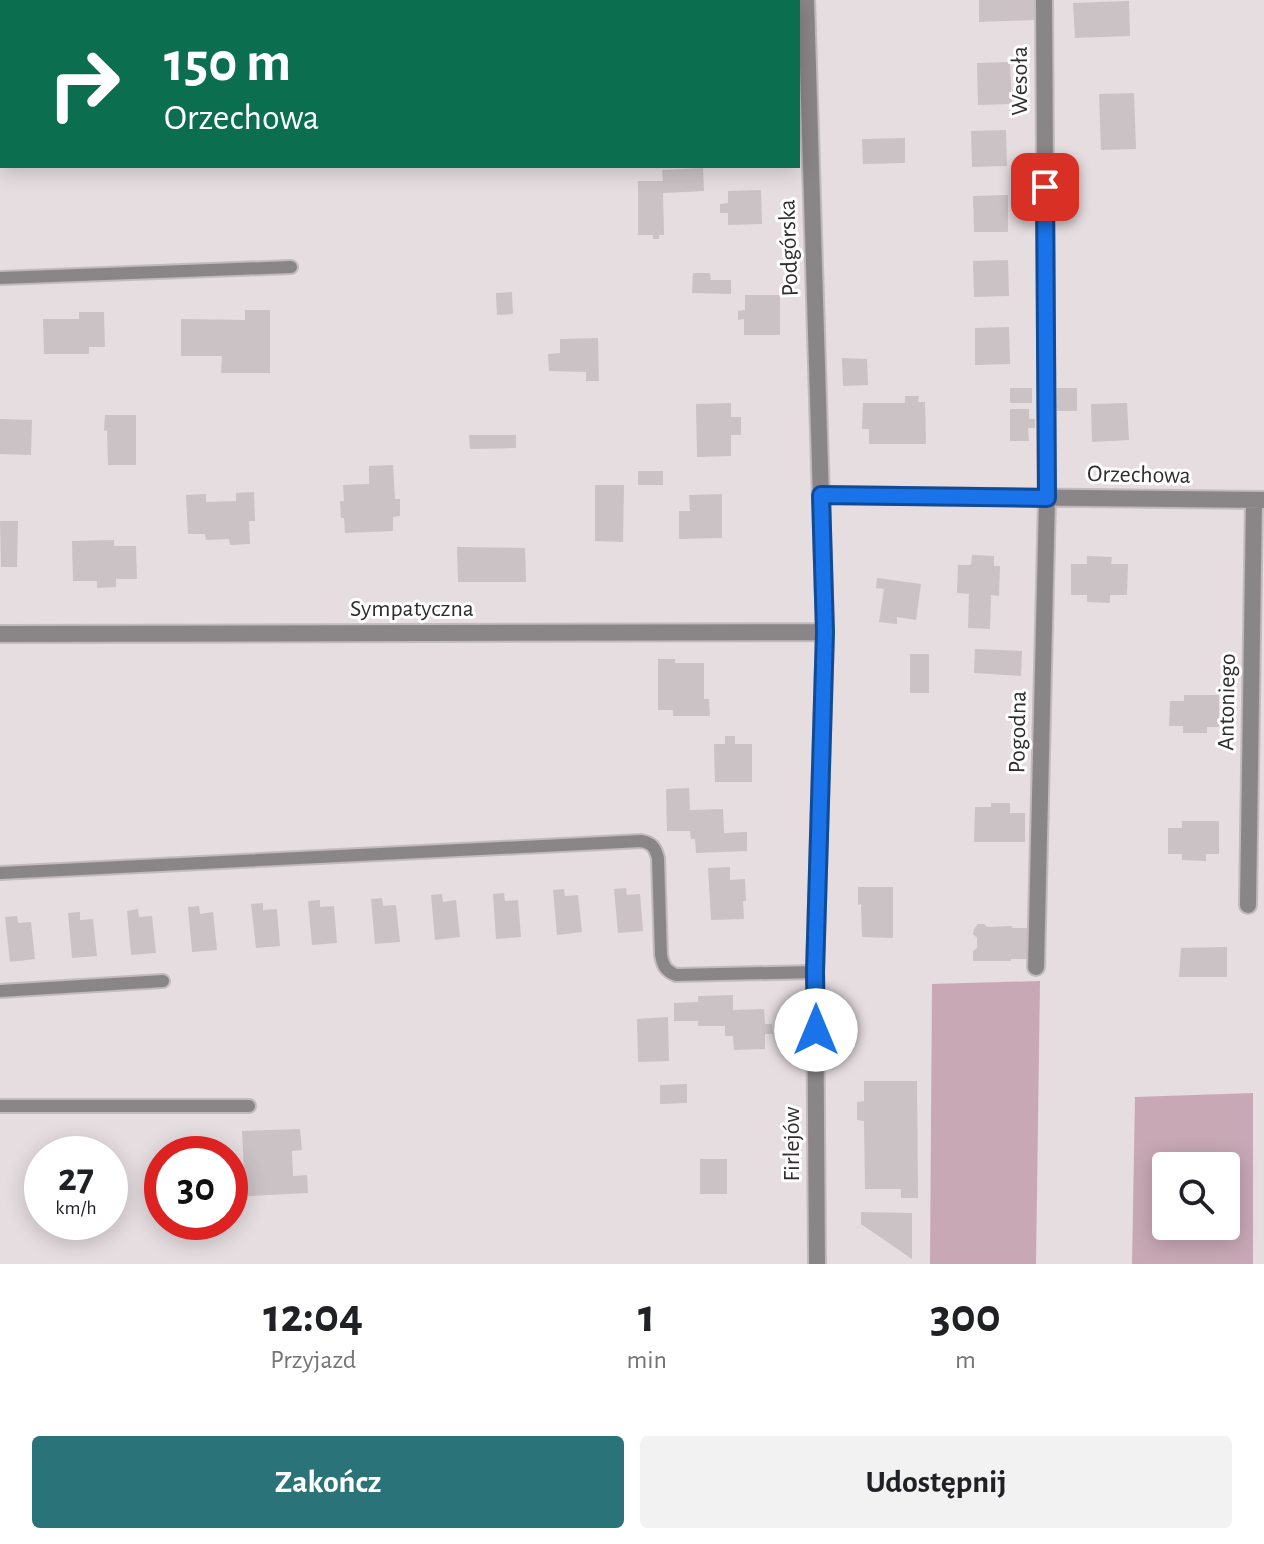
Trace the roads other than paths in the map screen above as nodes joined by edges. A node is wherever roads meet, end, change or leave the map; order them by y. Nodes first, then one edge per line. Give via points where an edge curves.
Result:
1 (806, 0) edge
2 (1044, 0) edge
3 (291, 267) dead end
4 (0, 278) edge
5 (821, 495) junction
6 (1047, 498) junction
7 (1259, 500) edge
8 (825, 632) junction
9 (0, 634) edge
10 (0, 873) edge
11 (1248, 905) dead end
12 (1036, 967) dead end
13 (815, 972) junction
14 (163, 981) dead end
15 (0, 991) edge
16 (0, 1106) edge
17 (249, 1106) dead end
18 (817, 1264) edge

1 - 5 street, Podgórska
2 - 6 street, Wesoła
3 - 4 lane
5 - 6 street, Orzechowa
5 - 8 street, Firlejów
6 - 7 street, Orzechowa
6 - 12 street, Pogodna
7 - 11 street, Antoniego
8 - 9 street, Sympatyczna
8 - 13 street, Firlejów
10 - 13 lane via 641,841 649,842 658,858 661,955 669,973
13 - 18 street, Firlejów
14 - 15 lane
16 - 17 lane

